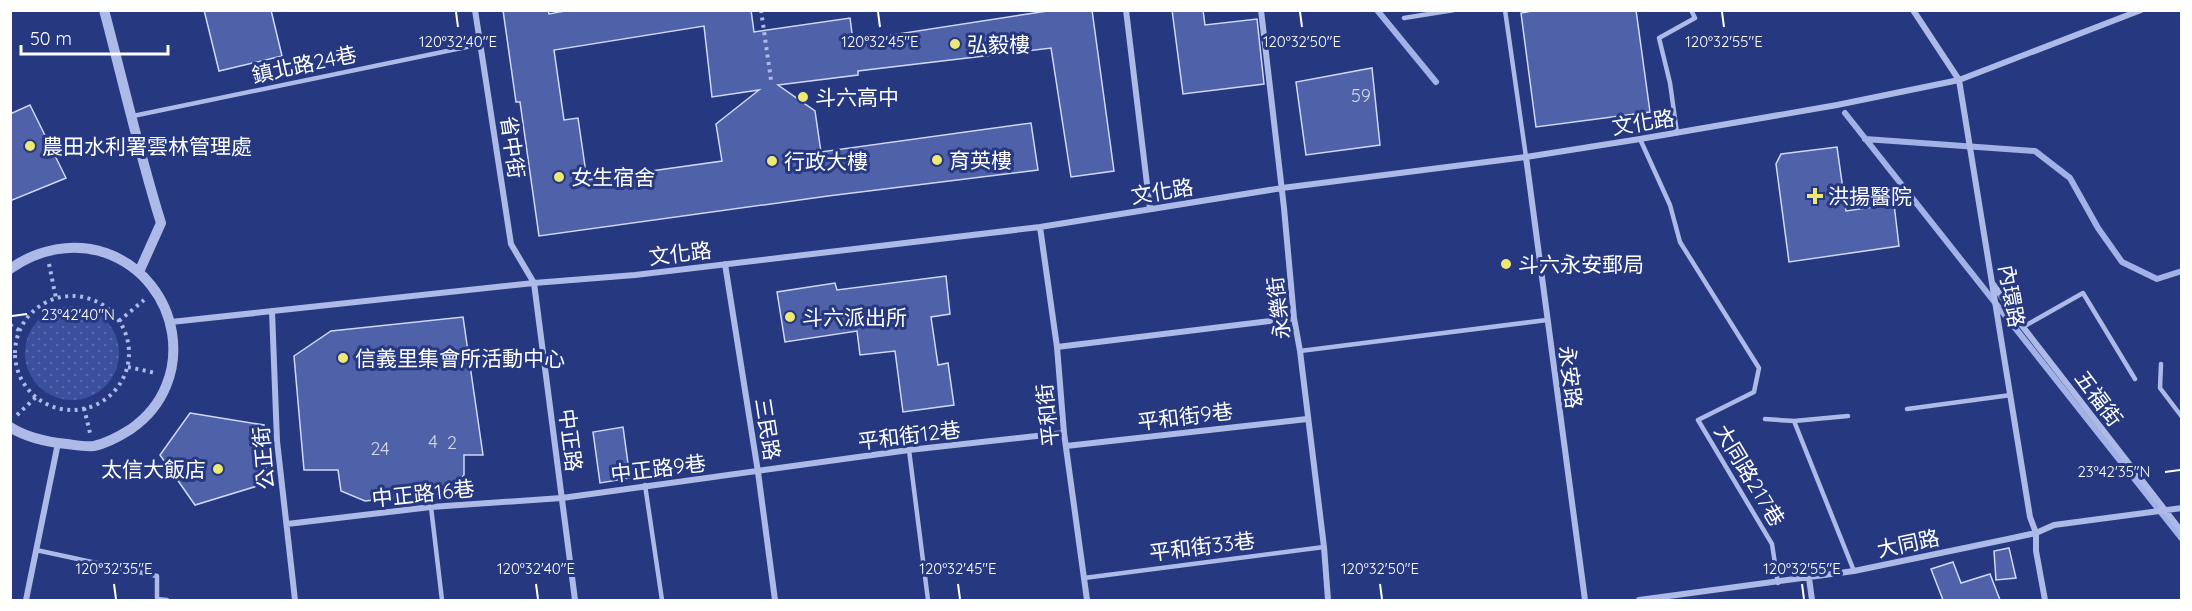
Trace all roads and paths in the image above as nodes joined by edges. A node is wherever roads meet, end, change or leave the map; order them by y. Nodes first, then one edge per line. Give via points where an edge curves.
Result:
1 (104, 10) edge
2 (475, 10) edge
3 (761, 10) edge
4 (1126, 10) edge
5 (1261, 10) edge
6 (1454, 10) edge
7 (1505, 10) edge
8 (1691, 10) edge
9 (1912, 10) edge
10 (2141, 10) edge
11 (1404, 18) dead end
12 (481, 44) junction
13 (1959, 80) junction
14 (771, 81) dead end
15 (133, 116) junction
16 (1677, 133) junction
17 (1640, 139) junction
18 (1526, 157) junction
19 (1282, 189) junction
20 (1150, 209) junction
21 (1040, 226) junction
22 (46, 251) junction
23 (725, 264) junction
24 (11, 268) edge
25 (139, 272) junction
26 (1992, 282) junction
27 (534, 284) junction
28 (156, 290) junction
29 (56, 298) junction
30 (272, 311) junction
31 (1294, 318) junction
32 (1547, 320) junction
33 (119, 321) junction
34 (171, 322) junction
35 (10, 325) edge
36 (2024, 327) junction
37 (19, 330) junction
38 (1057, 347) junction
39 (1300, 351) junction
40 (2161, 364) dead end
41 (128, 367) junction
42 (170, 375) junction
43 (2135, 380) dead end
44 (2011, 395) junction
45 (36, 397) junction
46 (84, 408) junction
47 (1907, 409) dead end
48 (1848, 416) dead end
49 (2181, 417) edge
50 (1307, 418) junction
51 (1765, 419) dead end
52 (1794, 421) junction
53 (11, 427) edge
54 (1064, 433) junction
55 (58, 443) junction
56 (93, 446) junction
57 (1066, 446) junction
58 (909, 450) junction
59 (758, 472) junction
60 (645, 485) junction
61 (562, 498) junction
62 (431, 507) junction
63 (2181, 508) edge
64 (2160, 511) junction
65 (287, 524) junction
66 (2181, 532) edge
67 (2036, 533) junction
68 (1324, 547) junction
69 (36, 550) junction
70 (1854, 571) junction
71 (1084, 578) junction
72 (1809, 578) junction
73 (1778, 583) junction
74 (26, 600) edge
75 (167, 600) edge
76 (295, 600) edge
77 (442, 600) edge
78 (575, 600) edge
79 (662, 600) edge
80 (775, 600) edge
81 (928, 600) edge
82 (1087, 600) edge
83 (1328, 600) edge
84 (1585, 600) edge
85 (1639, 600) edge
86 (1812, 600) edge
87 (2045, 600) edge

1 - 15 street
2 - 12 street, 省中街
3 - 14 path
4 - 20 street
5 - 19 street, 永樂街
6 - 11 lane
7 - 18 lane
8 - 16 lane via 1695,18 1659,38
9 - 13 street, 內環路
10 - 13 street, 文化路
12 - 15 lane, 鎮北路24巷
12 - 27 street, 省中街 via 511,244
13 - 16 street, 文化路
13 - 26 street, 內環路
15 - 25 street via 161,223
16 - 17 street, 文化路
17 - 18 street, 文化路
17 - 73 lane, 大同路217巷 via 1670,205 1680,242 1759,368 1754,392 1698,420 1772,544
18 - 19 street, 文化路
18 - 32 street, 永安路
19 - 20 street, 文化路
19 - 31 street, 永樂街
20 - 21 street, 文化路
21 - 23 street, 文化路
21 - 38 street, 平和街
22 - 24 street
22 - 25 street via 70,247 96,250 119,258
22 - 29 path
23 - 27 street, 文化路
23 - 59 street, 三民路
25 - 28 street
26 - 36 street, 五福街
26 - 44 street, 內環路
27 - 30 street, 文化路
27 - 61 street, 中正路
28 - 33 path
28 - 34 street
29 - 33 path via 80,296 99,302
29 - 37 path via 29,315
30 - 34 street, 文化路
30 - 65 street, 公正街 via 277,441
31 - 38 street
31 - 39 street, 永樂街
32 - 39 lane
32 - 84 street, 永安路
33 - 41 path via 129,348
34 - 42 street via 174,348
35 - 37 path
36 - 43 lane via 2083,293
36 - 64 street, 五福街
37 - 45 path via 16,366
38 - 54 street, 平和街
39 - 50 street, 永樂街
40 - 49 lane via 2160,388
41 - 42 path
41 - 46 path via 122,382 106,399
42 - 56 street via 159,400 141,421 119,437
44 - 47 lane
44 - 67 street, 內環路 via 2030,517
45 - 46 path via 52,406
45 - 53 path
46 - 56 path
48 - 52 lane
50 - 57 street, 平和街9巷
50 - 68 street, 永樂街
51 - 52 lane
52 - 70 lane
53 - 55 street via 37,440
54 - 57 street, 平和街
54 - 58 street, 平和街12巷
55 - 56 street
55 - 69 street
57 - 71 street, 平和街
58 - 59 street, 平和街12巷
58 - 81 lane
59 - 60 street, 中正路9巷
59 - 80 street, 三民路
60 - 61 street, 中正路9巷
60 - 79 lane
61 - 62 street, 中正路16巷
61 - 78 street, 中正路
62 - 65 street, 中正路16巷
62 - 77 lane
63 - 64 street, 大同路
64 - 66 street, 五福街
64 - 67 street, 大同路 via 2054,525
65 - 76 street, 公正街
67 - 70 street, 大同路
67 - 87 street, 內環路
68 - 71 lane, 平和街33巷
68 - 83 street, 永樂街
69 - 74 street
69 - 75 lane via 157,576 157,599
70 - 72 street, 大同路
71 - 82 street, 平和街
72 - 73 street, 大同路
72 - 86 street
73 - 85 street, 大同路

